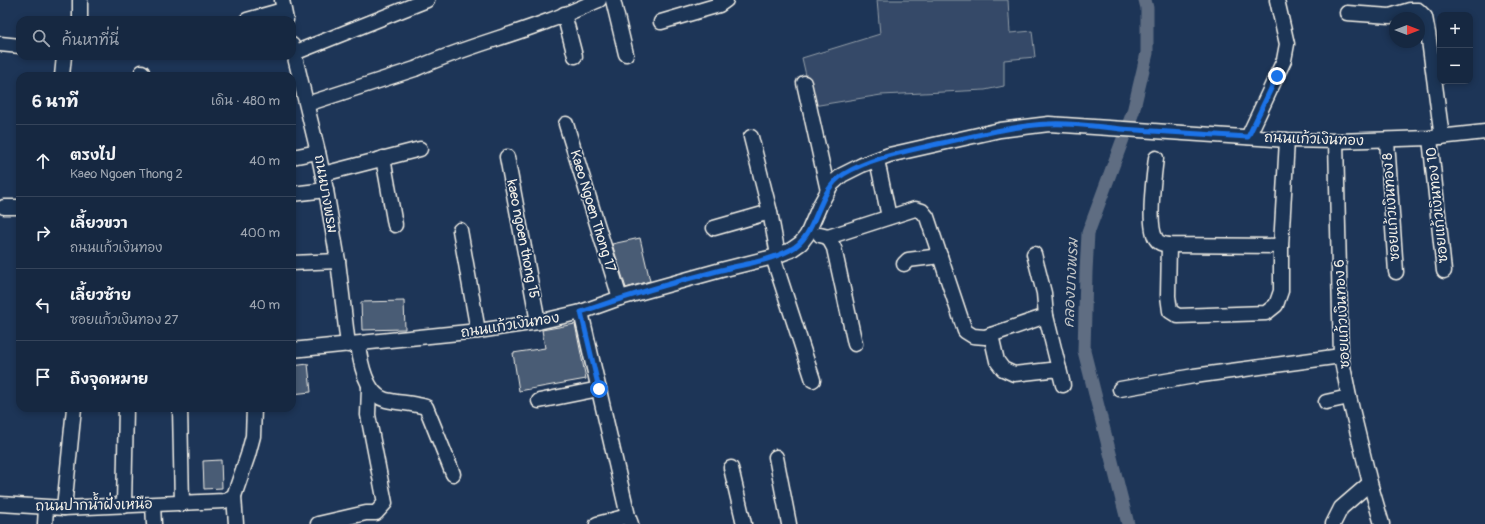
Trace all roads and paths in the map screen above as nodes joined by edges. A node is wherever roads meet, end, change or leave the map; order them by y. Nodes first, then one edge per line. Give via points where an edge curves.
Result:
1 (80, 0) edge
2 (427, 0) edge
3 (600, 0) edge
4 (613, 0) edge
5 (727, 0) edge
6 (1277, 0) edge
7 (284, 10) edge
8 (1347, 13) dead end
9 (564, 14) junction
10 (80, 16) edge
11 (262, 16) edge
12 (661, 22) dead end
13 (0, 44) edge
14 (16, 46) edge
15 (296, 48) edge
16 (626, 54) dead end
17 (575, 56) dead end
18 (64, 60) edge
19 (296, 60) edge
20 (62, 72) edge
21 (804, 83) dead end
22 (307, 104) junction
23 (566, 124) dead end
24 (1485, 132) edge
25 (751, 137) dead end
26 (1248, 137) junction
27 (1436, 137) junction
28 (1287, 140) junction
29 (1336, 141) junction
30 (1387, 141) junction
31 (420, 149) dead end
32 (318, 152) junction
33 (296, 156) edge
34 (507, 157) dead end
35 (383, 158) junction
36 (1156, 158) dead end
37 (877, 160) junction
38 (323, 174) junction
39 (326, 190) junction
40 (828, 191) junction
41 (296, 194) edge
42 (4, 207) dead end
43 (16, 207) edge
44 (770, 212) junction
45 (889, 217) junction
46 (395, 225) dead end
47 (714, 228) dead end
48 (460, 230) dead end
49 (807, 235) junction
50 (828, 237) junction
51 (1169, 245) junction
52 (1281, 246) junction
53 (1034, 254) dead end
54 (776, 256) junction
55 (940, 256) junction
56 (338, 261) junction
57 (296, 263) edge
58 (904, 264) dead end
59 (1444, 271) dead end
60 (1396, 272) dead end
61 (620, 298) junction
62 (581, 312) junction
63 (1046, 316) junction
64 (538, 322) junction
65 (478, 331) junction
66 (991, 335) junction
67 (353, 344) junction
68 (855, 344) dead end
69 (296, 350) edge
70 (1342, 356) junction
71 (1059, 369) junction
72 (813, 380) dead end
73 (1063, 385) dead end
74 (369, 387) junction
75 (599, 389) junction
76 (1120, 389) dead end
77 (1349, 397) junction
78 (539, 401) dead end
79 (1326, 402) dead end
80 (74, 412) edge
81 (126, 412) edge
82 (180, 412) edge
83 (254, 412) edge
84 (776, 457) dead end
85 (731, 468) dead end
86 (453, 474) dead end
87 (1370, 483) junction
88 (234, 496) junction
89 (0, 504) edge
90 (182, 504) junction
91 (153, 505) junction
92 (124, 506) junction
93 (46, 508) junction
94 (64, 508) junction
95 (377, 518) edge
96 (629, 520) edge
97 (45, 524) edge
98 (154, 524) edge
99 (236, 524) edge
100 (318, 524) edge
101 (596, 524) edge
102 (744, 524) edge
103 (789, 524) edge
104 (1333, 524) edge
105 (1382, 524) edge

1 - 10 street
2 - 15 street
3 - 9 street
4 - 16 street
5 - 12 street via 719,5
6 - 26 street via 1287,44 1284,60
7 - 11 street
8 - 27 street, ซอยแก้วเงินทอง 10 via 1390,16 1418,10 1425,17
9 - 17 street
9 - 22 street via 415,69
13 - 14 street
18 - 20 street
19 - 22 street, ถนนบางพรม
21 - 40 street
22 - 32 street, ถนนบางพรม
23 - 61 street, Kaeo Ngoen Thong 17
24 - 27 street, ถนนแก้วเงินทอง
25 - 44 street
26 - 28 street, ถนนแก้วเงินทอง
26 - 37 street, ถนนแก้วเงินทอง via 1049,124 1000,130
27 - 30 street, ถนนแก้วเงินทอง
27 - 59 street, ซอยแก้วเงินทอง 10
28 - 29 street, ถนนแก้วเงินทอง
28 - 52 street
29 - 30 street, ถนนแก้วเงินทอง
29 - 70 street, ซอยแก้วเงินทอง 6
30 - 60 street, ซอยแก้วเงินทอง 8
31 - 35 street
32 - 33 street
32 - 38 street, ถนนบางพรม
34 - 64 street, kaeo ngoen thong 15
35 - 38 street
35 - 46 street
36 - 51 street via 1151,220 1155,238 1161,244
37 - 40 street, ถนนแก้วเงินทอง via 842,175
37 - 45 street
38 - 39 street, ถนนบางพรม
39 - 41 street
39 - 56 street, ถนนบางพรม
40 - 49 street, ถนนแก้วเงินทอง
42 - 43 street
44 - 47 street
44 - 54 street
45 - 50 street
45 - 55 street via 915,209 922,211 927,217
48 - 65 street
49 - 50 street
49 - 54 street, ถนนแก้วเงินทอง via 791,250
50 - 68 street via 834,248
51 - 52 street
51 - 52 street via 1168,296 1170,311 1178,316 1266,313 1276,305 1281,291
53 - 63 street via 1044,293
54 - 61 street, ถนนแก้วเงินทอง
54 - 72 street
55 - 58 street via 908,260
55 - 66 street via 965,331 973,336
56 - 57 street
56 - 67 street, ถนนบางพรม
61 - 62 street, ถนนแก้วเงินทอง
62 - 64 street, ถนนแก้วเงินทอง
62 - 75 street
63 - 66 street
63 - 71 street
64 - 65 street, ถนนแก้วเงินทอง
65 - 67 street, ถนนแก้วเงินทอง
66 - 71 street via 997,361 1003,369 1014,374
67 - 69 street, ถนนแก้วเงินทอง
67 - 74 street, ถนนบางพรม via 359,353
70 - 76 street
70 - 77 street, ซอยแก้วเงินทอง 6
71 - 73 street
74 - 86 street via 385,400 426,408
74 - 95 street, ถนนบางพรม via 368,415 385,503
75 - 78 street
75 - 96 street
77 - 79 street
77 - 87 street, ซอยแก้วเงินทอง 6
80 - 94 street
81 - 92 street
82 - 90 street
83 - 88 street via 253,436
84 - 103 street
85 - 102 street
87 - 104 street via 1341,508
87 - 105 street, ซอยแก้วเงินทอง 6
88 - 90 street, ถนนปากน้ำฝั่งเหนือ via 224,502
88 - 99 street
89 - 93 street, ถนนปากน้ำฝั่งเหนือ
90 - 91 street, ถนนปากน้ำฝั่งเหนือ
91 - 92 street, ถนนปากน้ำฝั่งเหนือ
91 - 98 street
92 - 94 street, ถนนปากน้ำฝั่งเหนือ
93 - 94 street, ถนนปากน้ำฝั่งเหนือ
93 - 97 street
95 - 100 street via 366,513
96 - 101 street

